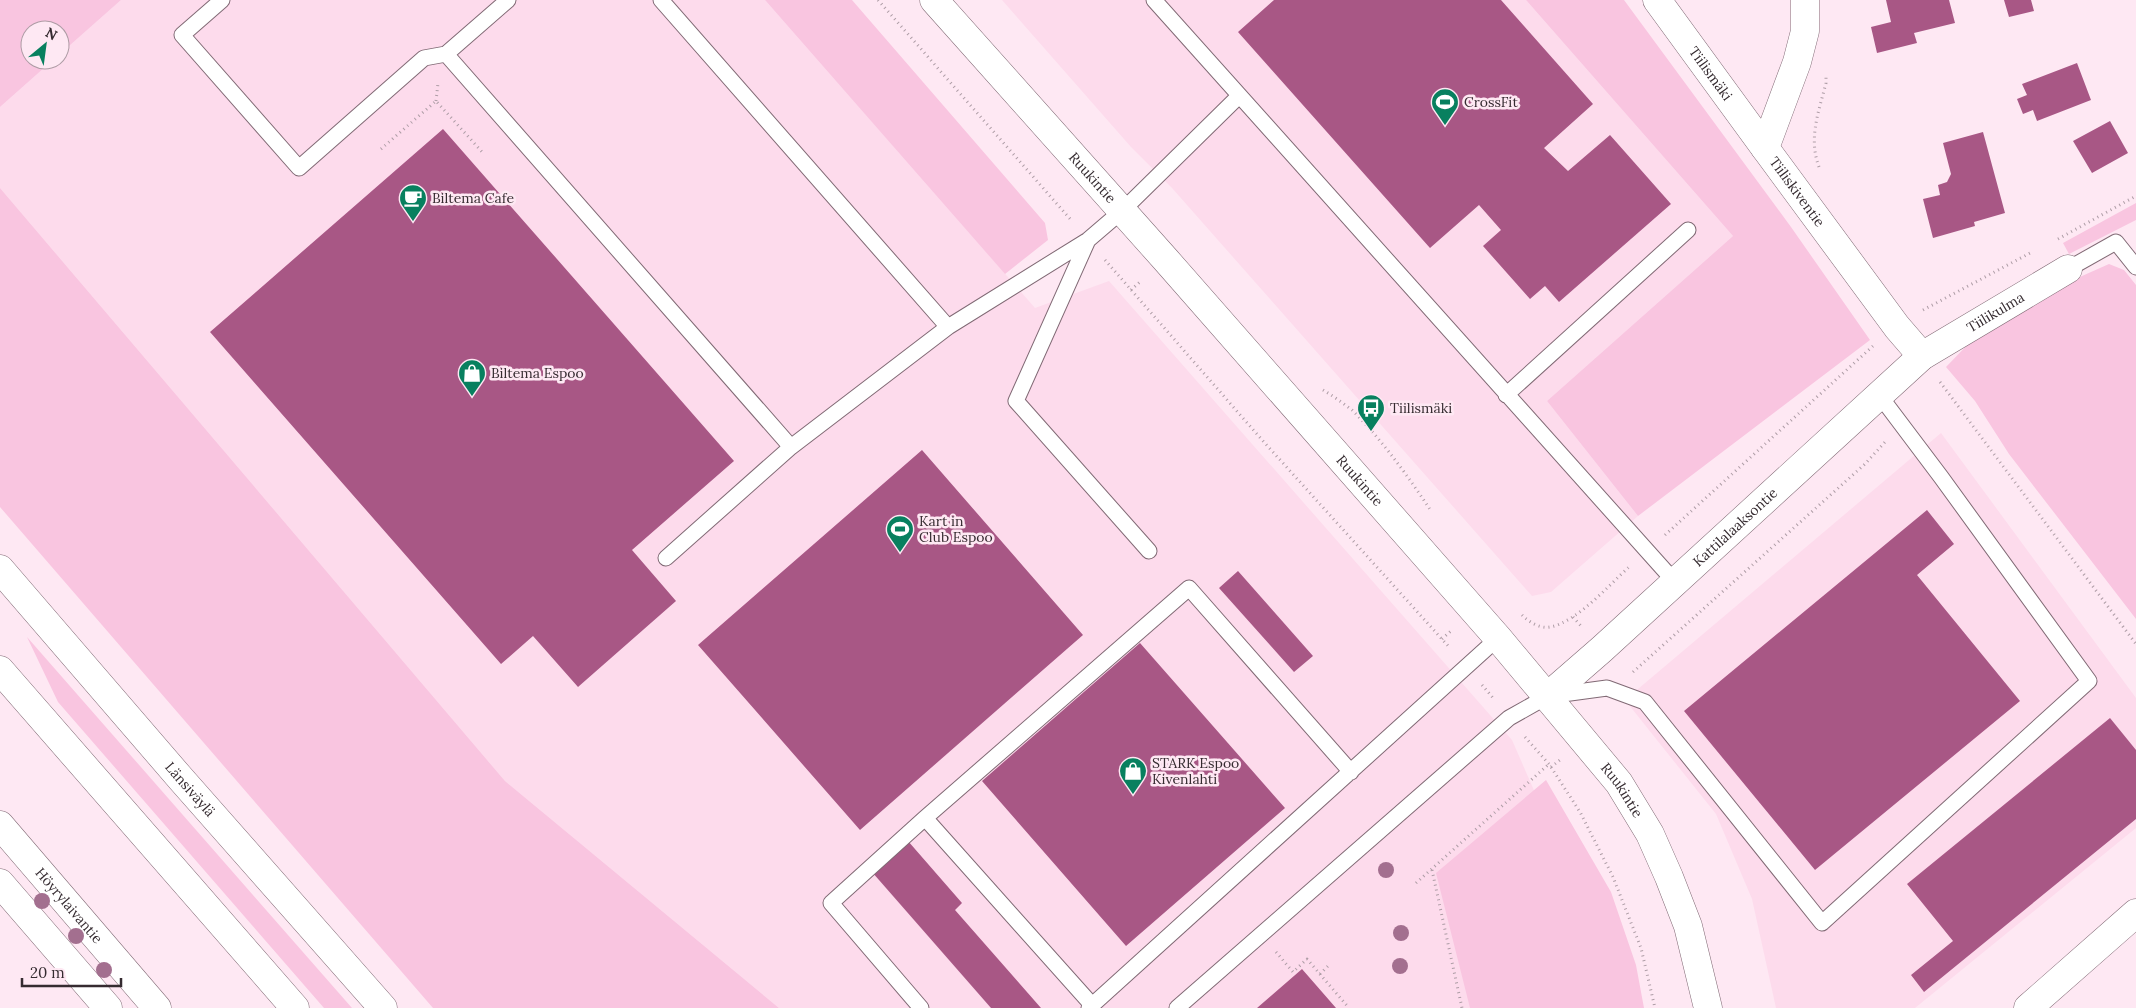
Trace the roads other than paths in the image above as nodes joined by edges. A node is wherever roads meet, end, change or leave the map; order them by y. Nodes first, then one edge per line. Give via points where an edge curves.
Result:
1 (222, 0) edge
2 (508, 0) edge
3 (661, 0) edge
4 (934, 0) edge
5 (1154, 0) edge
6 (1657, 0) edge
7 (1805, 0) edge
8 (446, 54) junction
9 (1239, 96) junction
10 (1765, 148) junction
11 (1123, 210) junction
12 (1688, 230) dead end
13 (1088, 240) junction
14 (2136, 267) edge
15 (2068, 269) joint
16 (948, 326) junction
17 (1922, 356) junction
18 (1506, 395) junction
19 (1880, 396) junction
20 (791, 446) junction
21 (1149, 551) dead end
22 (666, 558) dead end
23 (0, 569) edge
24 (1675, 582) junction
25 (1498, 638) junction
26 (0, 670) edge
27 (1548, 696) junction
28 (1350, 772) junction
29 (925, 818) junction
30 (0, 825) edge
31 (0, 883) edge
32 (2136, 912) edge
33 (1091, 1007) edge
34 (108, 1008) edge
35 (158, 1008) edge
36 (295, 1008) edge
37 (383, 1008) edge
38 (920, 1008) edge
39 (1177, 1008) edge
40 (1708, 1008) edge
41 (2028, 1008) edge

1 - 8 lane via 182,35 299,168 424,58
2 - 8 lane
3 - 16 lane
4 - 11 main road, Ruukintie
5 - 9 lane
6 - 10 main road, Tiilismäki
7 - 10 main road, Tiiliskiventie via 1805,31 1799,54
8 - 20 lane
9 - 11 lane
9 - 18 lane
10 - 17 main road, Tiiliskiventie
11 - 13 lane
11 - 25 main road, Ruukintie
12 - 18 lane
13 - 16 lane
13 - 21 lane via 1016,401
14 - 15 lane via 2116,242
15 - 17 main road, Tiilikulma
16 - 20 lane
17 - 19 main road, Kattilalaaksontie
18 - 24 lane
19 - 24 main road, Kattilalaaksontie
19 - 27 lane via 2089,680 1822,923 1646,702 1607,688
20 - 22 lane
23 - 37 main road, Länsiväylä
24 - 27 main road, Kattilalaaksontie
25 - 27 main road, Ruukintie
25 - 28 lane
26 - 36 main road
27 - 39 lane via 1509,718
27 - 40 main road, Ruukintie via 1619,783 1650,834 1688,926
28 - 29 lane via 1189,588
28 - 33 lane
29 - 33 lane
29 - 38 lane via 831,903
30 - 35 main road, Höyrylaivantie
31 - 34 main road
32 - 41 main road

